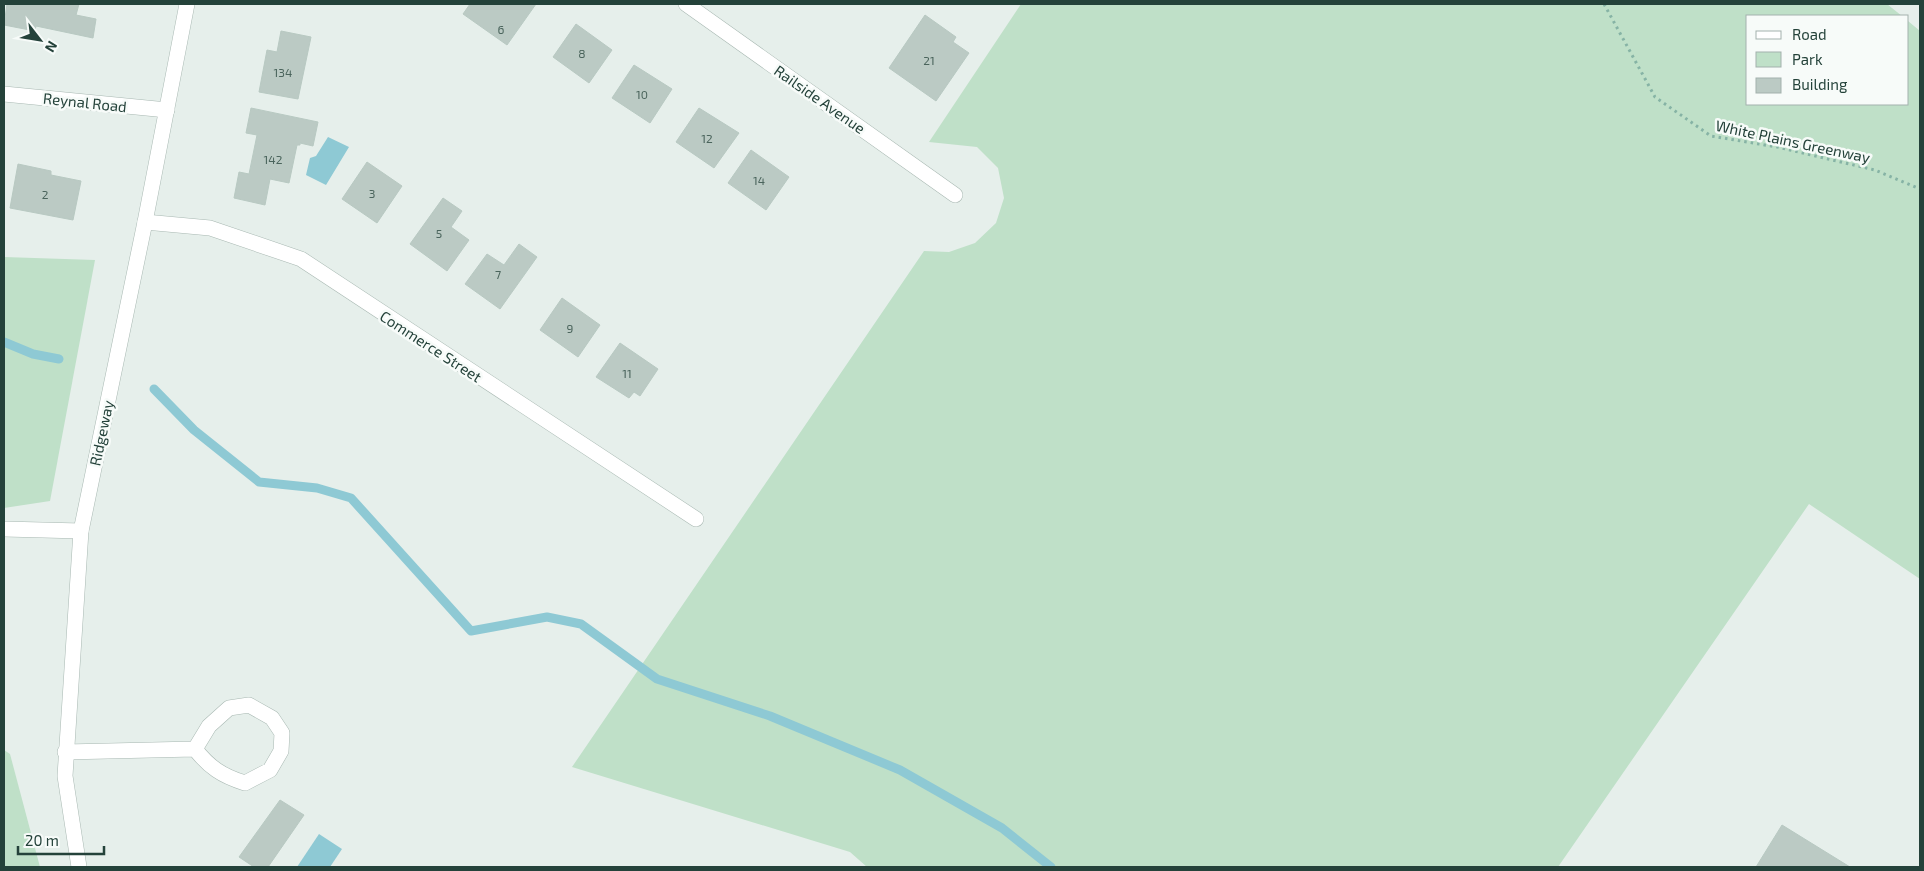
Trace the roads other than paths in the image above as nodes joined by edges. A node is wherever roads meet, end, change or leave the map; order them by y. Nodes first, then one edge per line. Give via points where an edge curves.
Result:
1 (187, 4) edge
2 (686, 4) edge
3 (4, 94) edge
4 (167, 110) junction
5 (954, 195) dead end
6 (145, 222) junction
7 (696, 520) dead end
8 (4, 529) edge
9 (81, 531) junction
10 (195, 749) junction
11 (65, 752) junction
12 (79, 867) edge

1 - 4 street, Ridgeway
2 - 5 street, Railside Avenue
3 - 4 street, Reynal Road
4 - 6 street, Ridgeway
6 - 7 street, Commerce Street via 210,228 301,259
6 - 9 street, Ridgeway
8 - 9 street
9 - 11 street, Ridgeway
10 - 10 street via 209,726 229,708 250,705 272,718 282,733 281,751 270,770 245,783 209,766
10 - 11 street
11 - 12 street, Ridgeway via 64,776

